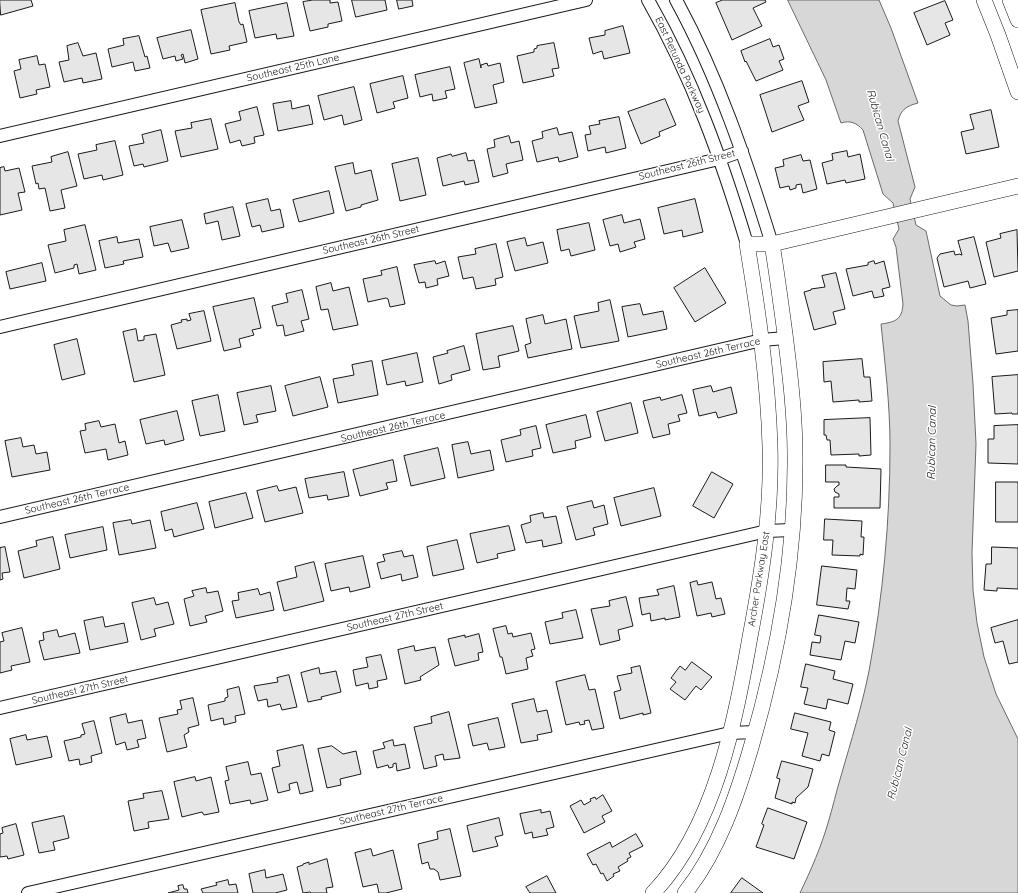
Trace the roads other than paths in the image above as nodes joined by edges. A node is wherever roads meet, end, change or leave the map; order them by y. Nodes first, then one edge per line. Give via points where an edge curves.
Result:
1 (586, 0) edge
2 (648, 0) edge
3 (676, 0) edge
4 (984, 0) edge
5 (1010, 0) edge
6 (1018, 20) edge
7 (1018, 92) edge
8 (0, 136) edge
9 (742, 151) junction
10 (719, 159) junction
11 (1018, 186) edge
12 (747, 244) junction
13 (772, 244) junction
14 (0, 327) edge
15 (785, 338) junction
16 (762, 340) junction
17 (0, 517) edge
18 (791, 530) junction
19 (767, 531) junction
20 (0, 708) edge
21 (755, 732) junction
22 (730, 733) junction
23 (28, 893) edge
24 (653, 893) edge
25 (685, 893) edge

1 - 8 street, Southeast 25th Lane
2 - 10 street, East Retunda Parkway via 680,60
3 - 9 street via 712,74
4 - 7 street
5 - 6 street
9 - 10 street, Southeast 26th Street
9 - 13 street
10 - 12 street, East Retunda Parkway
10 - 14 street, Southeast 26th Street
11 - 13 street
12 - 13 street
12 - 16 street, Archer Parkway East
13 - 15 street
15 - 16 street, Southeast 26th Terrace
15 - 18 street via 795,448
16 - 17 street, Southeast 26th Terrace
16 - 19 street, Archer Parkway East via 770,448
18 - 19 street, Southeast 27th Street
18 - 21 street via 779,632
19 - 20 street, Southeast 27th Street
19 - 22 street, Archer Parkway East via 742,682
21 - 22 street, Southeast 27th Terrace
21 - 25 street via 745,767 717,840 702,870
22 - 23 street, Southeast 27th Terrace
22 - 24 street, Archer Parkway East via 700,824 669,874

